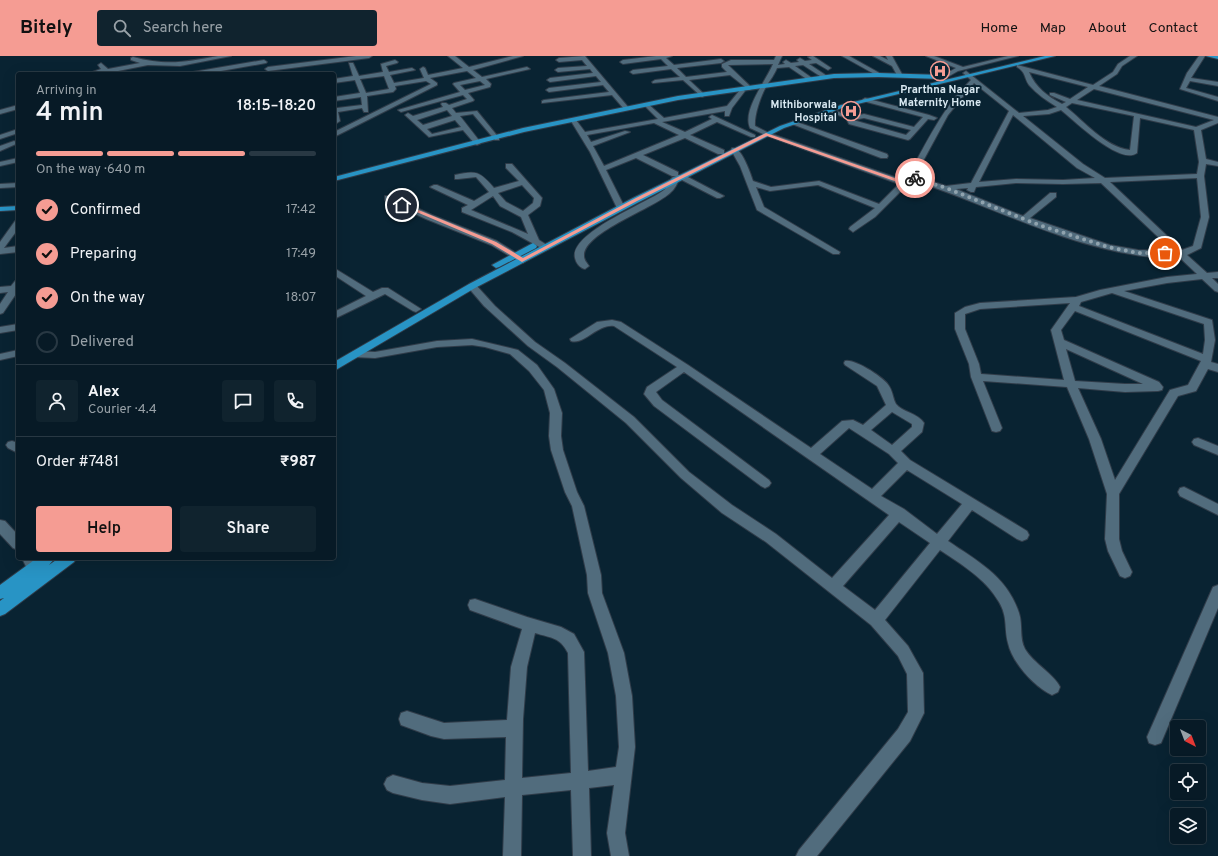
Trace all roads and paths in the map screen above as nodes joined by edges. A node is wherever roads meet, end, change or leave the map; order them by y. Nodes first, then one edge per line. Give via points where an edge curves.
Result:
1 (182, 56) edge
2 (228, 56) edge
3 (369, 56) edge
4 (451, 56) edge
5 (520, 56) edge
6 (661, 56) edge
7 (670, 56) edge
8 (751, 56) edge
9 (794, 56) edge
10 (810, 56) edge
11 (845, 56) edge
12 (876, 56) edge
13 (889, 56) edge
14 (928, 56) edge
15 (987, 56) edge
16 (1015, 56) edge
17 (1038, 56) edge
18 (1052, 56) edge
19 (1134, 56) edge
20 (1202, 56) edge
21 (1209, 56) edge
22 (361, 57) edge
23 (583, 57) edge
24 (1218, 57) edge
25 (208, 58) edge
26 (133, 59) dead end
27 (263, 59) edge
28 (330, 59) edge
29 (559, 60) dead end
30 (777, 60) edge
31 (998, 60) junction
32 (721, 61) dead end
33 (817, 61) junction
34 (395, 62) dead end
35 (623, 62) dead end
36 (803, 62) junction
37 (146, 64) junction
38 (184, 64) junction
39 (351, 64) dead end
40 (789, 64) junction
41 (1016, 64) junction
42 (101, 65) dead end
43 (236, 65) junction
44 (894, 65) junction
45 (483, 66) junction
46 (591, 66) junction
47 (672, 67) junction
48 (123, 68) junction
49 (828, 68) dead end
50 (423, 69) dead end
51 (469, 69) junction
52 (527, 69) dead end
53 (1025, 69) junction
54 (105, 70) junction
55 (214, 70) junction
56 (412, 70) dead end
57 (558, 70) dead end
58 (98, 72) edge
59 (126, 72) edge
60 (188, 72) edge
61 (204, 72) edge
62 (237, 72) edge
63 (269, 72) edge
64 (633, 72) dead end
65 (731, 73) junction
66 (386, 74) junction
67 (597, 74) junction
68 (967, 74) junction
69 (496, 75) junction
70 (880, 75) junction
71 (900, 76) junction
72 (426, 78) junction
73 (481, 78) junction
74 (824, 78) junction
75 (685, 79) junction
76 (810, 79) junction
77 (947, 79) junction
78 (1188, 79) junction
79 (550, 80) dead end
80 (336, 81) edge
81 (358, 81) junction
82 (654, 82) dead end
83 (605, 83) junction
84 (1218, 84) edge
85 (392, 85) junction
86 (336, 87) edge
87 (763, 87) junction
88 (1092, 87) junction
89 (749, 88) junction
90 (549, 90) dead end
91 (1038, 90) junction
92 (742, 91) junction
93 (463, 93) junction
94 (613, 93) junction
95 (364, 95) junction
96 (702, 95) junction
97 (336, 99) edge
98 (438, 99) junction
99 (1218, 99) edge
100 (865, 100) junction
101 (1070, 101) junction
102 (544, 102) dead end
103 (393, 106) junction
104 (648, 106) junction
105 (1062, 107) junction
106 (16, 108) edge
107 (449, 108) junction
108 (626, 108) junction
109 (729, 108) junction
110 (336, 110) edge
111 (401, 110) junction
112 (828, 110) junction
113 (0, 112) edge
114 (701, 112) junction
115 (1015, 113) junction
116 (1137, 115) junction
117 (456, 116) junction
118 (927, 116) junction
119 (412, 119) junction
120 (850, 120) junction
121 (942, 120) junction
122 (1218, 120) edge
123 (574, 121) junction
124 (722, 121) junction
125 (661, 122) junction
126 (640, 123) junction
127 (794, 123) junction
128 (549, 126) junction
129 (422, 128) junction
130 (465, 128) junction
131 (1200, 128) junction
132 (1215, 131) dead end
133 (16, 133) edge
134 (764, 133) junction
135 (336, 134) edge
136 (583, 134) junction
137 (685, 135) junction
138 (921, 135) junction
139 (753, 136) junction
140 (0, 137) edge
141 (497, 139) junction
142 (14, 143) dead end
143 (477, 143) junction
144 (589, 145) junction
145 (0, 149) edge
146 (735, 150) junction
147 (721, 152) junction
148 (636, 155) junction
149 (884, 156) dead end
150 (16, 160) edge
151 (1203, 161) junction
152 (0, 164) edge
153 (1218, 164) edge
154 (509, 166) dead end
155 (602, 168) junction
156 (16, 176) edge
157 (1200, 176) junction
158 (458, 177) dead end
159 (678, 177) junction
160 (911, 177) junction
161 (336, 180) edge
162 (1103, 180) junction
163 (336, 181) edge
164 (524, 182) junction
165 (750, 182) junction
166 (904, 183) junction
167 (974, 184) junction
168 (16, 185) edge
169 (3, 186) edge
170 (434, 187) dead end
171 (945, 188) junction
172 (494, 192) junction
173 (1053, 195) dead end
174 (720, 196) dead end
175 (388, 198) dead end
176 (968, 198) junction
177 (473, 204) junction
178 (619, 205) junction
179 (880, 207) junction
180 (0, 210) edge
181 (16, 210) edge
182 (523, 215) junction
183 (1024, 219) junction
184 (16, 226) edge
185 (853, 230) dead end
186 (542, 244) junction
187 (16, 249) edge
188 (0, 250) edge
189 (836, 252) dead end
190 (1182, 254) junction
191 (518, 258) junction
192 (585, 266) dead end
193 (336, 272) edge
194 (1218, 275) edge
195 (1206, 277) junction
196 (16, 286) edge
197 (472, 286) junction
198 (16, 287) edge
199 (1218, 289) edge
200 (0, 290) edge
201 (1113, 290) junction
202 (372, 296) junction
203 (1075, 304) junction
204 (416, 309) junction
205 (0, 311) edge
206 (336, 315) edge
207 (16, 327) edge
208 (0, 330) edge
209 (575, 339) dead end
210 (1059, 342) junction
211 (16, 353) edge
212 (354, 354) junction
213 (0, 357) edge
214 (336, 357) edge
215 (1206, 362) junction
216 (849, 363) dead end
217 (336, 366) edge
218 (684, 366) junction
219 (1218, 368) edge
220 (976, 378) junction
221 (1071, 385) junction
222 (1158, 387) junction
223 (1174, 393) junction
224 (892, 407) junction
225 (996, 428) dead end
226 (864, 430) junction
227 (1198, 442) dead end
228 (893, 451) junction
229 (1218, 451) edge
230 (812, 454) junction
231 (906, 463) junction
232 (765, 483) dead end
233 (1184, 492) dead end
234 (1113, 494) junction
235 (873, 496) junction
236 (970, 504) junction
237 (1218, 510) edge
238 (899, 513) junction
239 (0, 525) edge
240 (1022, 536) dead end
241 (939, 541) junction
242 (16, 542) edge
243 (41, 560) edge
244 (66, 560) edge
245 (31, 563) edge
246 (1125, 572) dead end
247 (834, 587) junction
248 (1218, 590) edge
249 (0, 593) edge
250 (475, 605) dead end
251 (0, 609) edge
252 (876, 620) junction
253 (530, 625) junction
254 (1052, 687) dead end
255 (407, 719) dead end
256 (515, 728) junction
257 (1155, 737) dead end
258 (624, 775) junction
259 (580, 780) junction
260 (394, 784) dead end
261 (513, 787) junction
262 (512, 856) edge
263 (582, 856) edge
264 (620, 856) edge
265 (805, 856) edge

1 - 38 street
2 - 25 street
3 - 22 street
4 - 51 street
5 - 45 street
6 - 7 street
6 - 35 street
6 - 47 street
8 - 30 street
9 - 36 street
10 - 33 street
11 - 70 street
12 - 44 street
13 - 44 street
14 - 68 street
15 - 31 street
16 - 31 street
17 - 68 main road
18 - 41 main road
19 - 88 street via 1120,65 1115,73
20 - 78 street
21 - 24 main road
22 - 28 street
23 - 29 street
23 - 46 street
25 - 38 street
25 - 55 street
26 - 37 street
27 - 43 street
27 - 63 street
28 - 63 street
30 - 40 street
30 - 40 street
30 - 65 street via 727,63 725,67
30 - 87 street via 771,76
31 - 68 street
32 - 47 street
33 - 36 street
33 - 49 street
34 - 66 street via 383,65
36 - 40 street
36 - 74 street
37 - 38 street
37 - 48 street
38 - 60 street
39 - 81 street
40 - 76 street
41 - 53 street
41 - 68 main road
42 - 54 street
43 - 55 street
43 - 62 street
44 - 71 street
45 - 51 street
45 - 69 street
46 - 57 street
46 - 67 street
47 - 64 street
47 - 75 street
48 - 54 street
48 - 59 street
50 - 72 street
51 - 72 street
51 - 73 street
52 - 69 street
53 - 88 street
53 - 91 street via 1028,79
54 - 58 street
55 - 61 street
56 - 66 street
65 - 75 street
65 - 89 street
66 - 81 street
66 - 85 street
67 - 79 street
67 - 83 street
68 - 77 main road
68 - 77 street via 948,73
68 - 115 street
68 - 121 street via 964,90
69 - 73 street
70 - 71 main road
70 - 74 main road
71 - 77 main road
72 - 85 street
72 - 103 street via 435,84
73 - 93 street via 456,84
73 - 93 street via 488,86
74 - 76 main road
75 - 82 street
75 - 96 street
76 - 87 main road
77 - 87 main road via 855,77
77 - 100 main road
77 - 134 main road via 836,104 781,123
78 - 84 street
78 - 99 street via 1183,89
80 - 81 street
81 - 86 street
81 - 95 street
83 - 90 street
83 - 94 street
85 - 95 street via 391,91
87 - 89 main road
87 - 92 main road
87 - 134 street via 751,124 755,130
88 - 101 street
88 - 122 street
89 - 96 main road
91 - 101 street
91 - 105 street
92 - 104 main road
92 - 109 street
93 - 98 street
93 - 107 street via 471,100
94 - 102 street
94 - 108 street
95 - 97 street
95 - 110 street via 365,108
96 - 108 main road
98 - 107 street
98 - 111 street
100 - 112 main road
100 - 118 street
101 - 105 street
101 - 116 street
103 - 111 street
103 - 135 street
104 - 123 main road
104 - 125 street
105 - 115 street via 1049,112
105 - 116 street via 1096,136 1119,151 1133,153
106 - 113 street
107 - 117 street
107 - 119 street
108 - 128 main road
109 - 114 street
109 - 124 street
111 - 119 street
112 - 120 street via 849,117
112 - 127 main road
114 - 124 street
114 - 125 street
115 - 162 street via 1080,166
115 - 167 street
116 - 131 street
117 - 129 street
117 - 130 street
117 - 141 street via 475,112
118 - 121 street
118 - 138 street
119 - 129 street
120 - 138 street via 864,116
120 - 138 street via 851,123 906,138
121 - 138 street
122 - 131 street
123 - 128 main road
123 - 136 street
124 - 137 street
124 - 139 street
125 - 126 street
125 - 137 street
126 - 136 street
126 - 144 street via 626,132
127 - 134 main road
127 - 149 street
128 - 141 main road
129 - 130 street via 433,136
130 - 143 street
131 - 132 street
131 - 151 street
133 - 140 street
134 - 139 main road
134 - 146 main road
134 - 166 street
136 - 144 street
137 - 147 street
137 - 148 street
138 - 160 street
139 - 147 main road
141 - 143 main road
141 - 163 main road via 433,158
142 - 145 street
143 - 161 main road
144 - 155 street
146 - 159 main road
146 - 165 street
147 - 159 main road
148 - 155 street
148 - 159 street
150 - 152 street
151 - 153 street
151 - 157 street
154 - 164 street
155 - 178 street
156 - 169 street
157 - 162 street
157 - 190 street via 1205,217 1197,248
158 - 172 street via 479,175
159 - 174 street
159 - 178 main road via 646,195
159 - 178 main road via 654,185
159 - 192 street via 668,191 585,241 579,254
160 - 166 street
160 - 171 street
162 - 167 street
162 - 190 street
164 - 172 street
164 - 182 street via 538,198 538,202
165 - 179 street via 770,189 819,183
165 - 189 street via 757,201 764,210
166 - 179 street
167 - 171 street
167 - 176 street
168 - 169 street
170 - 177 street
171 - 176 street
172 - 177 street
172 - 182 street via 503,204
173 - 183 street
175 - 191 street via 489,240
176 - 183 street
177 - 186 street via 464,210 515,230
178 - 186 main road via 585,218
178 - 186 main road via 594,222
179 - 185 street
180 - 181 main road
182 - 186 street
183 - 190 street via 1108,247 1138,253
184 - 188 street
186 - 191 main road
187 - 188 street
190 - 195 street
191 - 197 main road
191 - 204 main road
193 - 202 street
194 - 195 street
195 - 199 street
195 - 201 street via 1167,280
196 - 200 street
197 - 212 main road
197 - 247 street via 522,337 630,420 685,475
198 - 205 street
201 - 203 street
201 - 215 street via 1209,322 1211,339
202 - 204 street via 388,291
202 - 206 street
203 - 210 street via 1056,330
203 - 215 street
203 - 220 street via 980,306 960,313 960,330 974,364
204 - 214 main road
207 - 208 street
209 - 218 street via 602,323 612,322
210 - 221 street
210 - 222 street
211 - 213 street
212 - 217 main road
212 - 258 street via 375,355 437,344 486,344 514,352 533,368 549,389 556,413 557,450 570,492 578,506 594,575 595,593 616,653 624,696
215 - 219 street
215 - 223 street via 1204,370 1192,388
216 - 224 street via 881,383
218 - 230 street
218 - 232 street via 651,390 650,394 658,403
220 - 221 street
220 - 225 street
221 - 222 street
221 - 234 street via 1095,439
222 - 223 street
223 - 234 street
224 - 226 street
224 - 228 street via 916,421 919,427
226 - 228 street
226 - 230 street via 853,424 846,424
227 - 229 street
228 - 231 street
230 - 235 street
231 - 235 street
231 - 236 street
233 - 237 street
234 - 246 street via 1112,539
235 - 238 street
236 - 240 street
236 - 241 street
238 - 241 street
238 - 247 street
239 - 242 street
241 - 252 street
241 - 254 street via 987,575 999,588 1006,598 1014,620 1015,645 1031,670
243 - 245 main road
244 - 251 main road
245 - 249 main road
247 - 252 street
248 - 257 street
250 - 253 street
252 - 265 street via 903,651 915,673 916,713 904,735
253 - 256 street via 518,667
253 - 259 street via 561,634 569,640 576,652
255 - 256 street via 444,731
256 - 261 street
258 - 259 street
258 - 264 street via 616,833
259 - 261 street
259 - 263 street
260 - 261 street via 413,791 450,795
261 - 262 street

